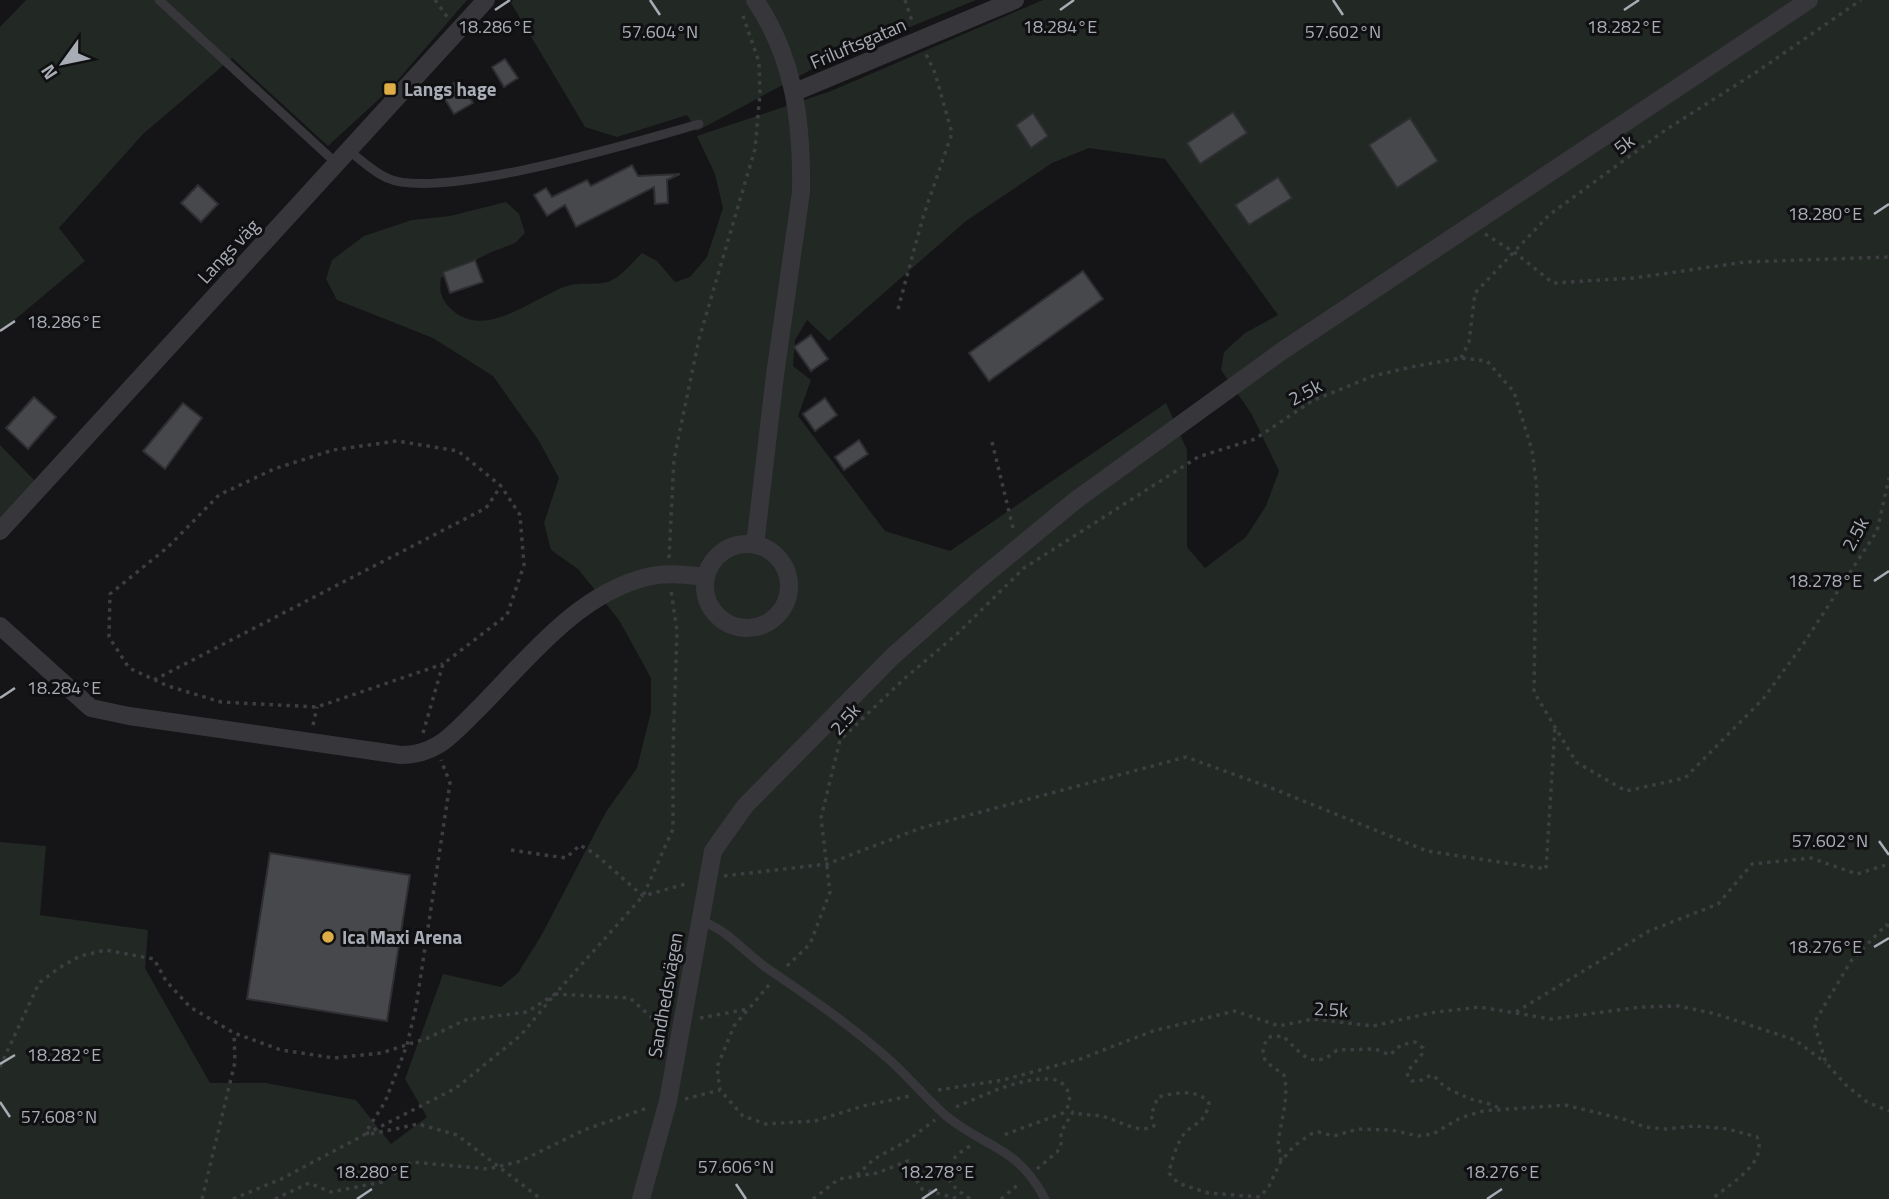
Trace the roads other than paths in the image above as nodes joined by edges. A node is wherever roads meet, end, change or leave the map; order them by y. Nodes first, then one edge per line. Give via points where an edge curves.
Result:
1 (159, 0) edge
2 (485, 0) edge
3 (1015, 0) edge
4 (1809, 0) edge
5 (748, 4) edge
6 (795, 92) junction
7 (699, 124) dead end
8 (342, 157) junction
9 (0, 531) edge
10 (755, 545) junction
11 (706, 577) junction
12 (0, 626) edge
13 (699, 919) junction
14 (641, 1199) edge
15 (1045, 1199) edge

1 - 8 lane
2 - 8 street, Langs väg
3 - 6 street, Friluftsgatan
4 - 13 street, Sandhedsvägen via 1282,351 1018,547 893,656 745,806 713,851
5 - 6 street via 781,47
6 - 10 street via 801,192
7 - 8 lane via 466,180 415,184 388,179
8 - 9 street, Langs väg
10 - 11 street via 724,551
10 - 11 street via 779,558 790,583 783,609 768,624 741,628 722,620 709,604
11 - 12 street via 648,577 582,609 446,740 425,752 388,754 91,708
13 - 14 street, Sandhedsvägen via 668,1101
13 - 15 lane via 727,934 822,1005 959,1126 1010,1155 1030,1174

